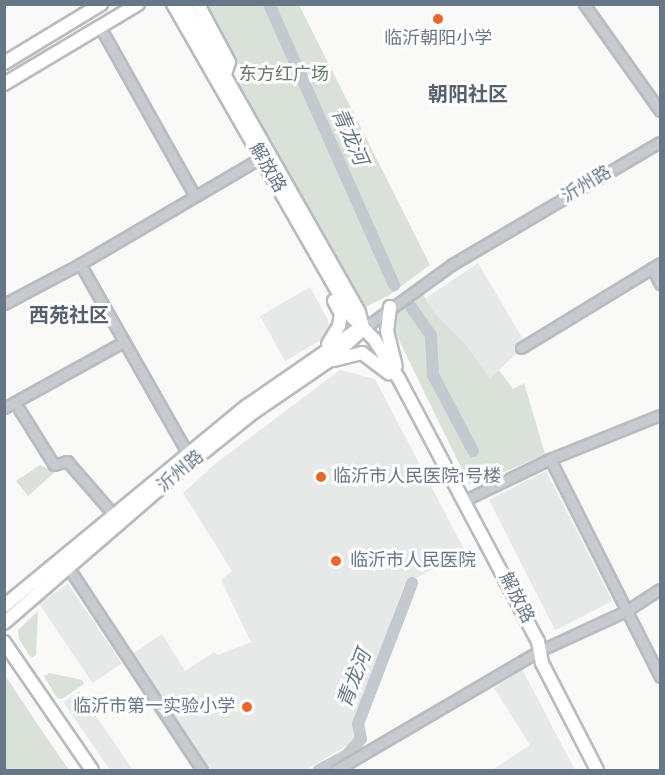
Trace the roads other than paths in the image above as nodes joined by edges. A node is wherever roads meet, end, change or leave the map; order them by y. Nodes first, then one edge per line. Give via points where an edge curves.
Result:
1 (101, 4) edge
2 (138, 4) edge
3 (173, 4) edge
4 (184, 4) edge
5 (198, 4) edge
6 (584, 4) edge
7 (100, 27) junction
8 (4, 63) edge
9 (224, 77) junction
10 (4, 84) edge
11 (660, 111) edge
12 (660, 142) edge
13 (261, 158) junction
14 (195, 196) junction
15 (309, 240) junction
16 (80, 264) junction
17 (656, 265) edge
18 (660, 284) edge
19 (4, 304) edge
20 (394, 304) junction
21 (363, 328) junction
22 (123, 342) junction
23 (521, 348) dead end
24 (322, 359) junction
25 (394, 376) junction
26 (4, 408) edge
27 (19, 409) dead end
28 (660, 415) edge
29 (188, 454) junction
30 (550, 459) junction
31 (465, 500) junction
32 (114, 515) junction
33 (70, 570) junction
34 (660, 589) edge
35 (4, 606) edge
36 (626, 611) junction
37 (4, 623) edge
38 (4, 642) edge
39 (539, 651) junction
40 (4, 656) edge
41 (660, 677) edge
42 (83, 771) edge
43 (92, 771) edge
44 (202, 771) edge
45 (336, 771) edge
46 (597, 771) edge
47 (605, 771) edge

1 - 8 main road
2 - 7 main road
3 - 13 main road, 解放路
4 - 9 main road, 解放路
5 - 9 main road via 229,62
6 - 11 street
7 - 10 main road
7 - 14 street
9 - 21 main road, 解放路 via 359,312
12 - 20 street, 沂州路
13 - 14 street
13 - 15 main road, 解放路
14 - 16 street
15 - 21 main road, 解放路 via 352,318
15 - 24 main road via 309,258 340,314 337,336
16 - 19 street
16 - 22 street
17 - 18 street
17 - 23 street
20 - 21 street, 沂州路
20 - 25 main road via 387,331
21 - 24 main road, 沂州路
21 - 25 main road, 解放路
22 - 26 street
22 - 29 street
24 - 25 main road via 362,353
24 - 29 main road, 沂州路
24 - 33 main road, 沂州路 via 185,467
25 - 31 main road, 解放路
25 - 39 main road, 解放路
27 - 32 street via 54,465 67,461
28 - 30 street
29 - 32 main road, 沂州路
30 - 31 street
30 - 36 street
31 - 39 main road, 解放路 via 538,640
32 - 35 main road, 沂州路
33 - 37 main road, 沂州路
33 - 44 street
34 - 36 street
36 - 39 street
36 - 41 street
38 - 43 main road
39 - 45 street
39 - 46 main road, 解放路
39 - 47 main road, 解放路 via 548,660
40 - 42 main road

